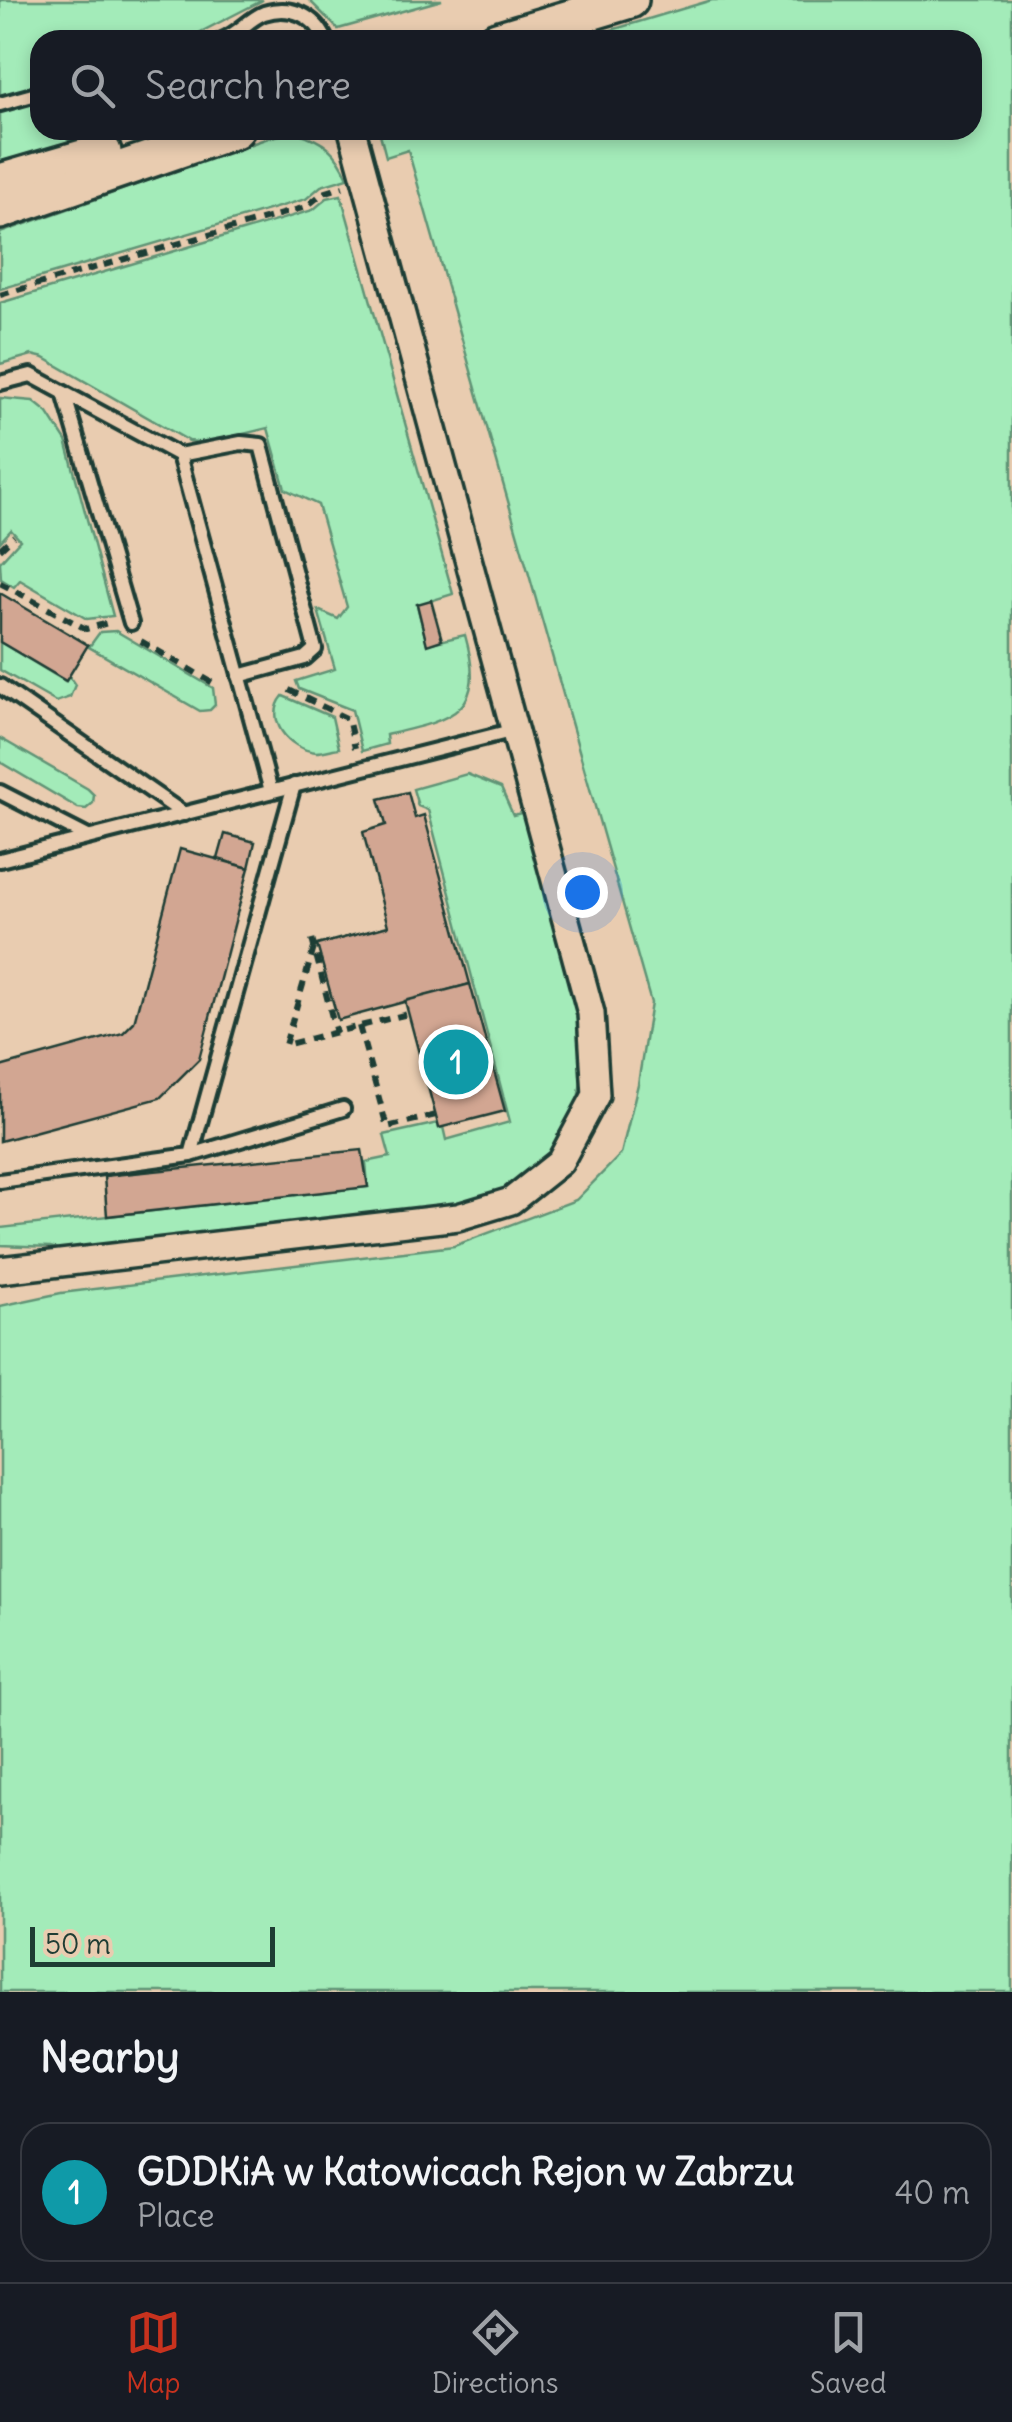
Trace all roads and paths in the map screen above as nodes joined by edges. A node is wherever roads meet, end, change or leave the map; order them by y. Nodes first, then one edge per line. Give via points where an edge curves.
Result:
1 (630, 0) edge
2 (237, 30) edge
3 (320, 30) edge
4 (531, 30) edge
5 (30, 96) edge
6 (0, 104) edge
7 (142, 140) edge
8 (206, 140) edge
9 (355, 140) edge
10 (368, 179) junction
11 (0, 182) edge
12 (0, 210) edge
13 (0, 295) edge
14 (0, 383) edge
15 (64, 393) junction
16 (179, 454) junction
17 (14, 536) dead end
18 (0, 549) edge
19 (131, 623) dead end
20 (240, 676) junction
21 (0, 686) edge
22 (289, 690) dead end
23 (515, 730) junction
24 (355, 749) dead end
25 (294, 786) junction
26 (0, 792) edge
27 (271, 792) junction
28 (184, 814) junction
29 (88, 837) junction
30 (0, 860) edge
31 (408, 1014) dead end
32 (359, 1026) junction
33 (336, 1033) junction
34 (343, 1108) dead end
35 (436, 1115) dead end
36 (191, 1155) junction
37 (0, 1181) edge
38 (0, 1270) edge

1 - 4 main road
2 - 3 lane via 280,10 299,12
5 - 6 lane
7 - 11 main road
8 - 12 main road
9 - 10 street
10 - 13 path via 324,193 306,207
10 - 23 street
14 - 15 lane via 30,375
15 - 16 lane
15 - 19 lane
16 - 20 lane
16 - 20 lane via 261,444 315,648 305,658
17 - 18 path
20 - 27 lane
21 - 28 lane
22 - 24 path via 348,719
23 - 25 lane
23 - 38 street via 590,1013 596,1095 560,1162 511,1201 458,1216
25 - 27 lane
25 - 36 lane
26 - 29 lane
27 - 28 lane
28 - 29 lane
29 - 30 lane
31 - 32 path
32 - 33 path
32 - 35 path via 387,1128
33 - 33 path via 313,943 285,1045
34 - 36 lane
36 - 37 lane

